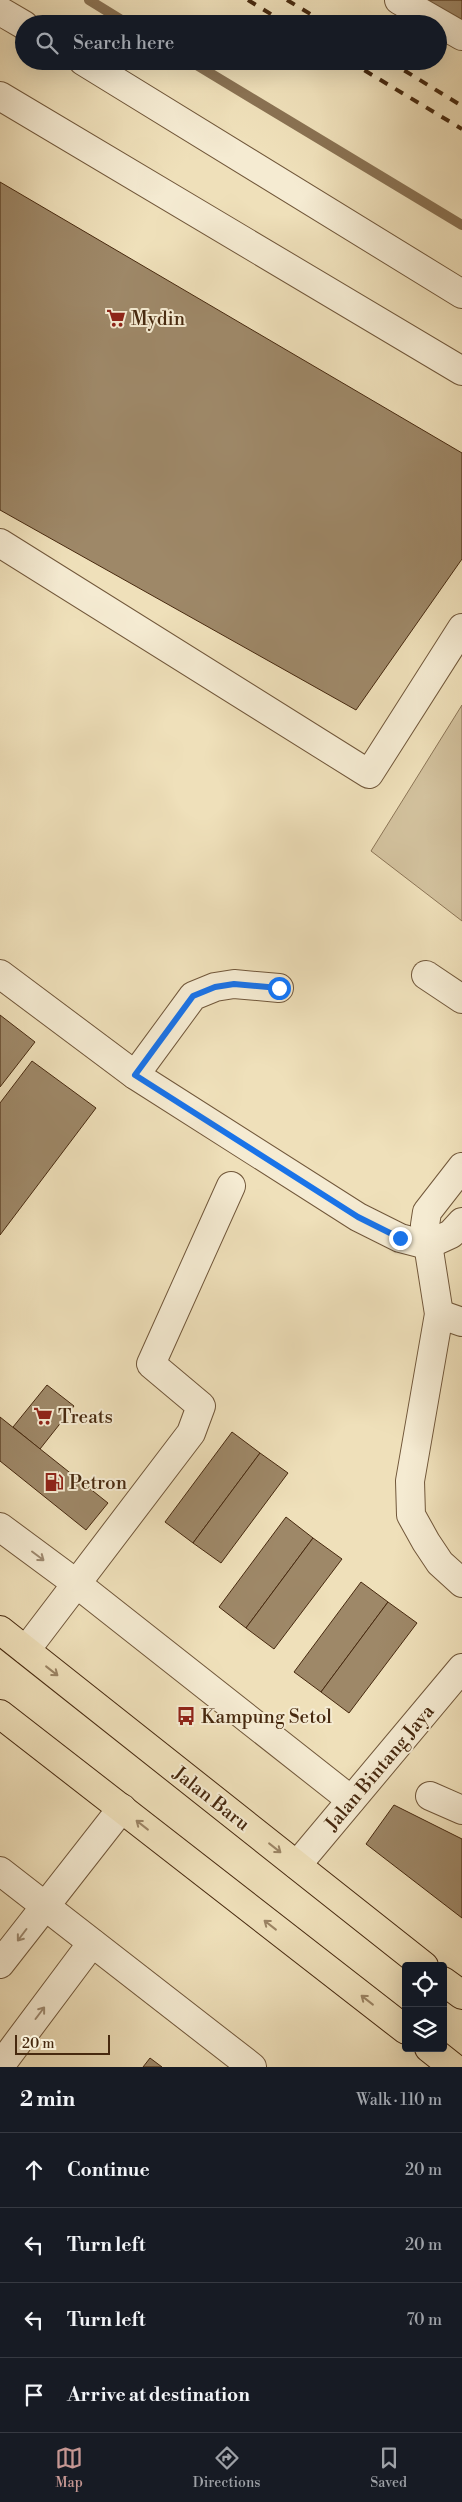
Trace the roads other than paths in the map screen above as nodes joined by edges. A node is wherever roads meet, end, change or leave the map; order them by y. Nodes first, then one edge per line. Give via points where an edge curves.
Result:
1 (399, 0) edge
2 (0, 11) edge
3 (425, 15) edge
4 (15, 20) edge
5 (447, 27) edge
6 (462, 36) edge
7 (98, 70) edge
8 (0, 96) edge
9 (462, 294) edge
10 (462, 371) edge
11 (0, 544) edge
12 (462, 628) edge
13 (0, 974) edge
14 (426, 975) dead end
15 (279, 988) dead end
16 (462, 999) edge
17 (135, 1075) junction
18 (462, 1166) edge
19 (231, 1186) dead end
20 (462, 1222) edge
21 (427, 1245) junction
22 (450, 1318) edge
23 (0, 1527) edge
24 (462, 1583) edge
25 (77, 1584) junction
26 (0, 1630) edge
27 (26, 1650) junction
28 (462, 1668) edge
29 (0, 1714) edge
30 (430, 1796) dead end
31 (351, 1800) junction
32 (122, 1808) junction
33 (462, 1810) edge
34 (297, 1865) junction
35 (0, 1871) edge
36 (45, 1906) junction
37 (92, 1943) junction
38 (419, 1962) edge
39 (0, 1964) edge
40 (447, 1984) edge
41 (462, 1995) edge
42 (402, 2027) edge
43 (433, 2052) edge
44 (0, 2066) edge
45 (252, 2067) edge
46 (452, 2067) edge

1 - 3 street
2 - 4 street
5 - 6 street
7 - 9 street
8 - 10 street
11 - 12 street via 369,774
13 - 17 street
14 - 16 street
15 - 17 street via 234,984 193,996
17 - 21 street via 358,1217 400,1238
18 - 21 street via 427,1212
19 - 25 street via 151,1364 200,1406 191,1433
20 - 21 street via 452,1234
21 - 22 street
22 - 24 street via 410,1481 411,1515 440,1563
23 -> 25 street
25 - 27 street
25 - 31 street
26 - 27 highway, Jalan Baru
27 -> 34 highway, Jalan Baru
28 - 31 street, Jalan Bintang Jaya
29 - 32 highway
30 - 33 street
31 - 34 street, Jalan Bintang Jaya
32 - 36 street
42 -> 32 highway
34 - 38 highway, Jalan Baru
35 - 36 street
36 - 37 street
36 -> 39 street
44 -> 37 street
37 - 45 street
40 - 41 highway
43 - 46 highway

